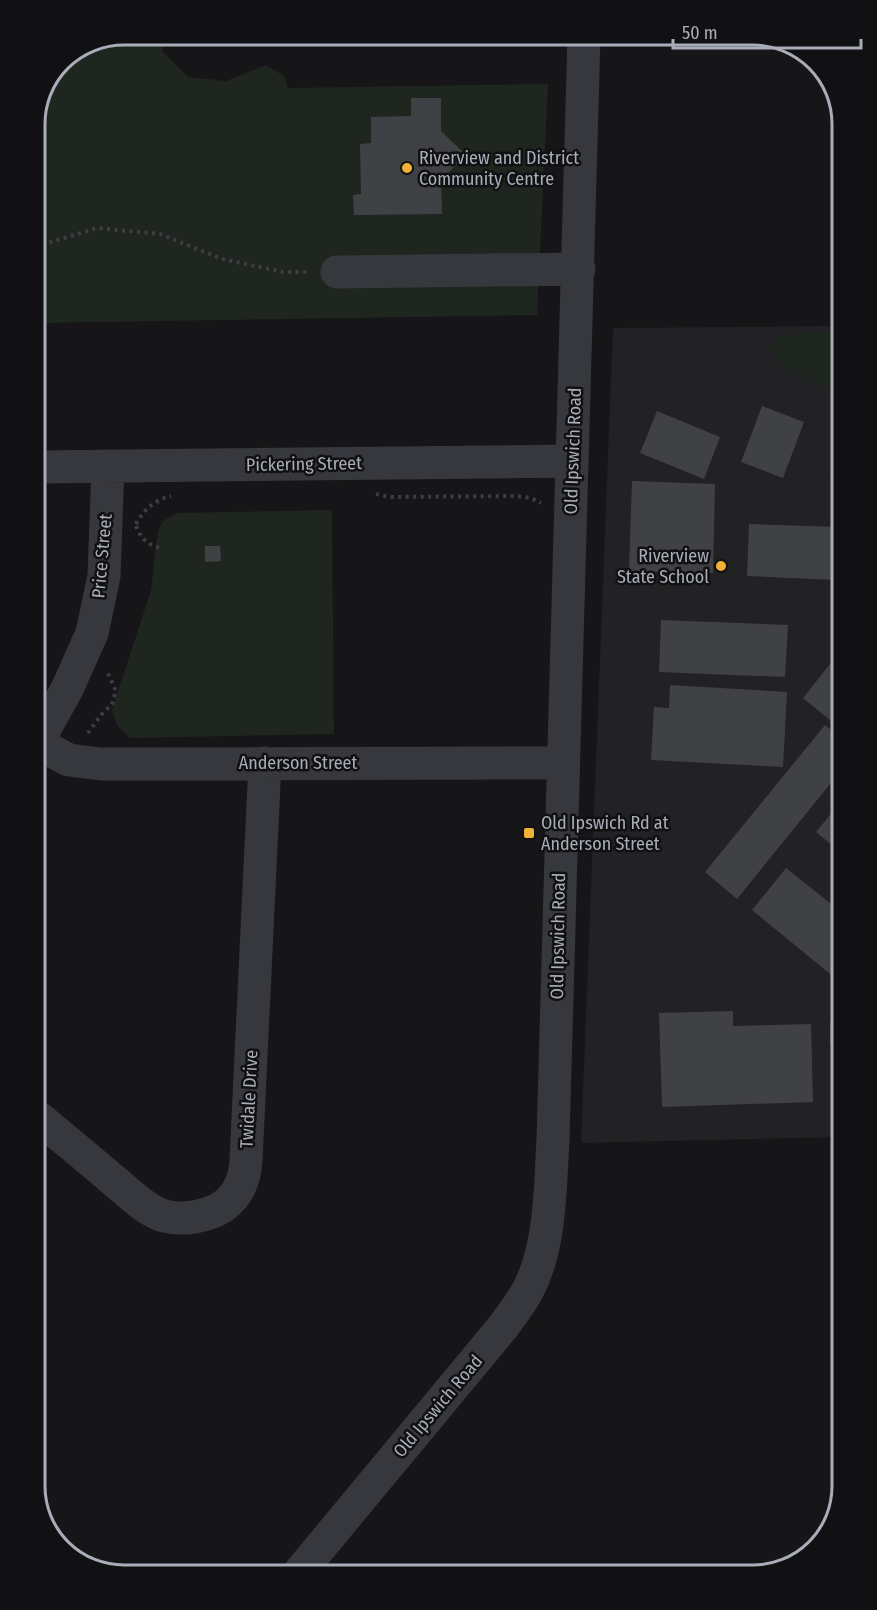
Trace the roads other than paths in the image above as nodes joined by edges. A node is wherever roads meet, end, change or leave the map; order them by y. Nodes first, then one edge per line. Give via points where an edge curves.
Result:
1 (584, 45) edge
2 (579, 269) junction
3 (337, 272) road end
4 (572, 461) junction
5 (108, 466) junction
6 (45, 467) edge
7 (45, 730) edge
8 (45, 747) edge
9 (265, 763) junction
10 (562, 763) junction
11 (45, 1123) edge
12 (305, 1565) edge

1 - 2 street, Old Ipswich Road
2 - 3 street
2 - 4 street, Old Ipswich Road
4 - 5 street, Pickering Street
4 - 10 street, Old Ipswich Road
5 - 6 street, Pickering Street
5 - 7 street, Price Street via 104,576 92,633
8 - 9 street, Anderson Street via 69,760 100,764
9 - 10 street, Anderson Street
9 - 11 street, Twidale Drive via 246,1174 241,1186 233,1198 203,1216 189,1219 161,1214 139,1201
10 - 12 street, Old Ipswich Road via 553,1140 543,1249 528,1289 502,1328

